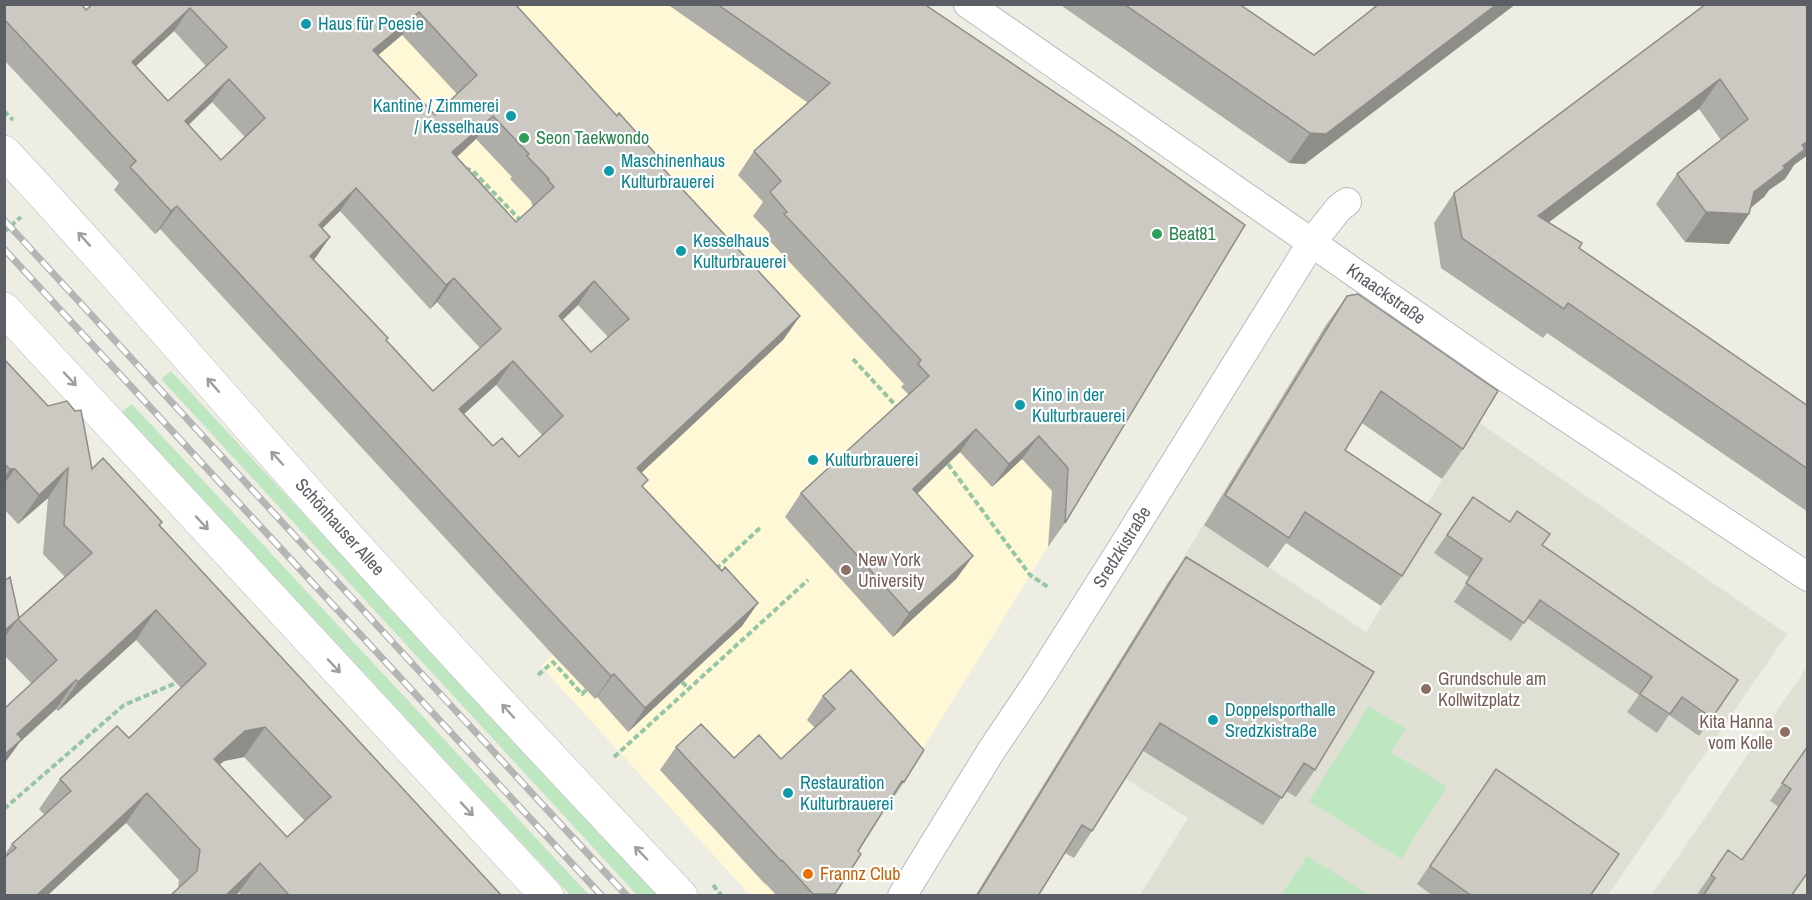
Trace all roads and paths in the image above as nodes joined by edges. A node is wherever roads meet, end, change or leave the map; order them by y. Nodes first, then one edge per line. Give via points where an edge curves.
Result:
1 (968, 4) edge
2 (458, 165) edge
3 (9, 168) edge
4 (1347, 202) dead end
5 (527, 227) edge
6 (1312, 242) junction
7 (4, 309) edge
8 (853, 359) dead end
9 (901, 411) edge
10 (948, 464) edge
11 (761, 527) dead end
12 (714, 571) edge
13 (1808, 577) edge
14 (808, 580) dead end
15 (1048, 587) dead end
16 (538, 675) dead end
17 (682, 682) edge
18 (176, 683) dead end
19 (689, 689) junction
20 (586, 690) dead end
21 (615, 757) dead end
22 (4, 809) edge
23 (547, 896) edge
24 (681, 896) edge
25 (902, 896) edge

1 - 6 street, Knaackstraße
2 - 5 path via 473,171
24 -> 3 main road, Schönhauser Allee via 328,515 81,234
4 - 6 street, Sredzkistraße
6 - 13 street, Knaackstraße via 1502,375
6 - 25 street, Sredzkistraße
7 -> 23 main road
8 - 9 path
10 - 15 path via 1030,574
11 - 12 path
14 - 19 path
16 - 20 path via 553,662 582,694
17 - 19 path
18 - 22 path via 124,705
19 - 21 path

